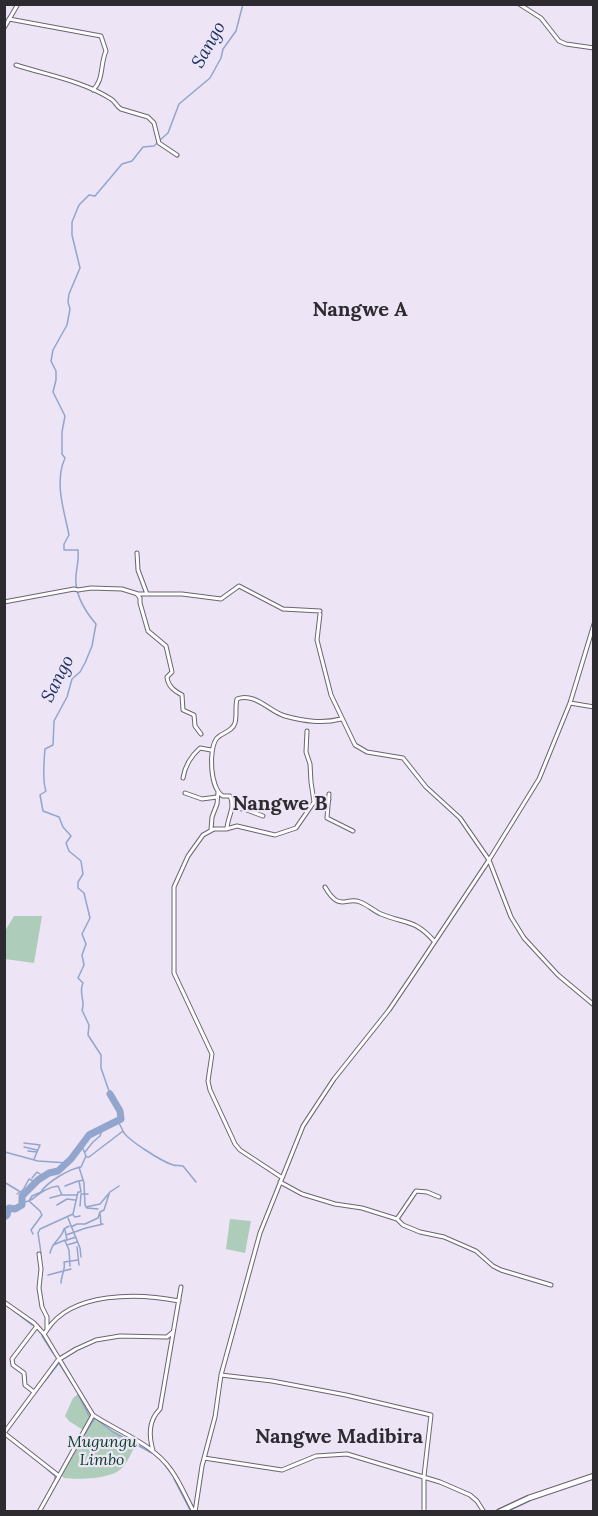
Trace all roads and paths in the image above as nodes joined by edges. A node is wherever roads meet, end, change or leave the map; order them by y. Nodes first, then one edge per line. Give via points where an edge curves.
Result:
1 (18, 4) edge
2 (519, 4) edge
3 (9, 19) junction
4 (4, 28) edge
5 (594, 48) edge
6 (16, 65) dead end
7 (93, 90) junction
8 (177, 155) dead end
9 (137, 553) dead end
10 (132, 593) junction
11 (148, 594) junction
12 (140, 598) junction
13 (4, 602) edge
14 (594, 624) edge
15 (570, 703) junction
16 (594, 707) edge
17 (341, 719) junction
18 (307, 731) dead end
19 (201, 734) dead end
20 (212, 750) junction
21 (183, 778) dead end
22 (218, 792) junction
23 (185, 793) dead end
24 (329, 794) dead end
25 (217, 798) junction
26 (329, 799) junction
27 (314, 802) junction
28 (232, 808) junction
29 (263, 816) dead end
30 (227, 829) junction
31 (211, 830) junction
32 (353, 831) dead end
33 (489, 860) junction
34 (325, 887) dead end
35 (435, 942) junction
36 (594, 1005) edge
37 (281, 1177) junction
38 (280, 1182) junction
39 (439, 1197) dead end
40 (397, 1219) junction
41 (39, 1254) dead end
42 (551, 1285) dead end
43 (181, 1287) dead end
44 (179, 1301) junction
45 (4, 1302) edge
46 (37, 1326) junction
47 (47, 1330) junction
48 (173, 1332) junction
49 (44, 1334) junction
50 (167, 1337) junction
51 (171, 1343) junction
52 (58, 1360) junction
53 (221, 1376) junction
54 (34, 1392) junction
55 (93, 1415) junction
56 (153, 1451) junction
57 (204, 1458) junction
58 (59, 1476) junction
59 (424, 1476) junction
60 (594, 1476) edge
61 (39, 1512) edge
62 (194, 1512) edge
63 (424, 1512) edge
64 (484, 1512) edge
65 (499, 1512) edge

1 - 3 street
2 - 5 street via 540,18 559,41
3 - 4 street
3 - 7 street via 101,36 106,51 99,82
6 - 7 street
7 - 8 street via 121,109 148,117 154,123 159,143
9 - 11 street via 138,570
10 - 11 street
10 - 12 street
10 - 13 street via 91,588
11 - 12 street
11 - 17 street via 221,599 239,586 283,609 320,613 317,640
12 - 19 street via 148,631 166,646 172,669 167,680 174,692 182,695 183,710 194,715
14 - 15 street
15 - 16 street
15 - 33 street via 539,779
17 - 20 street via 318,723 282,715 241,697 237,699 234,725 217,739
17 - 33 street via 359,748 405,759 426,787 460,818
18 - 27 street via 306,752
20 - 21 street via 200,748 195,752 185,765
20 - 22 street
22 - 25 street
22 - 28 street via 230,796
23 - 25 street via 202,799
24 - 26 street
25 - 31 street
26 - 27 street
26 - 32 street via 327,818
27 - 30 street via 296,828 275,835 237,826
28 - 29 street
28 - 30 street
30 - 31 street
31 - 37 street via 193,848 174,887 174,973 212,1054 208,1081 228,1132 240,1150
33 - 35 street
33 - 36 street via 511,917 524,938 558,975
34 - 35 street via 340,902 358,901 379,913 412,923
35 - 37 street via 389,1010 318,1100
37 - 38 street
38 - 40 street via 324,1201
38 - 53 street via 260,1233
39 - 40 street via 416,1191
40 - 42 street via 409,1228 476,1251 501,1270
41 - 47 street via 39,1288
43 - 44 street
44 - 47 street via 116,1296 75,1306
44 - 48 street
45 - 46 street
46 - 49 street
46 - 54 street via 12,1359
47 - 49 street
48 - 50 street
48 - 51 street
49 - 52 street
50 - 51 street
50 - 52 street via 96,1340
51 - 56 street via 160,1409 152,1417
52 - 54 street
52 - 55 street
53 - 57 street
53 - 59 street via 272,1381 430,1415
54 - 58 street via 4,1433
55 - 56 street
55 - 58 street
56 - 62 street via 171,1470
57 - 59 street via 282,1470 316,1456 347,1454
57 - 62 street
58 - 61 street
59 - 63 street
59 - 64 street via 470,1495
60 - 65 main road

